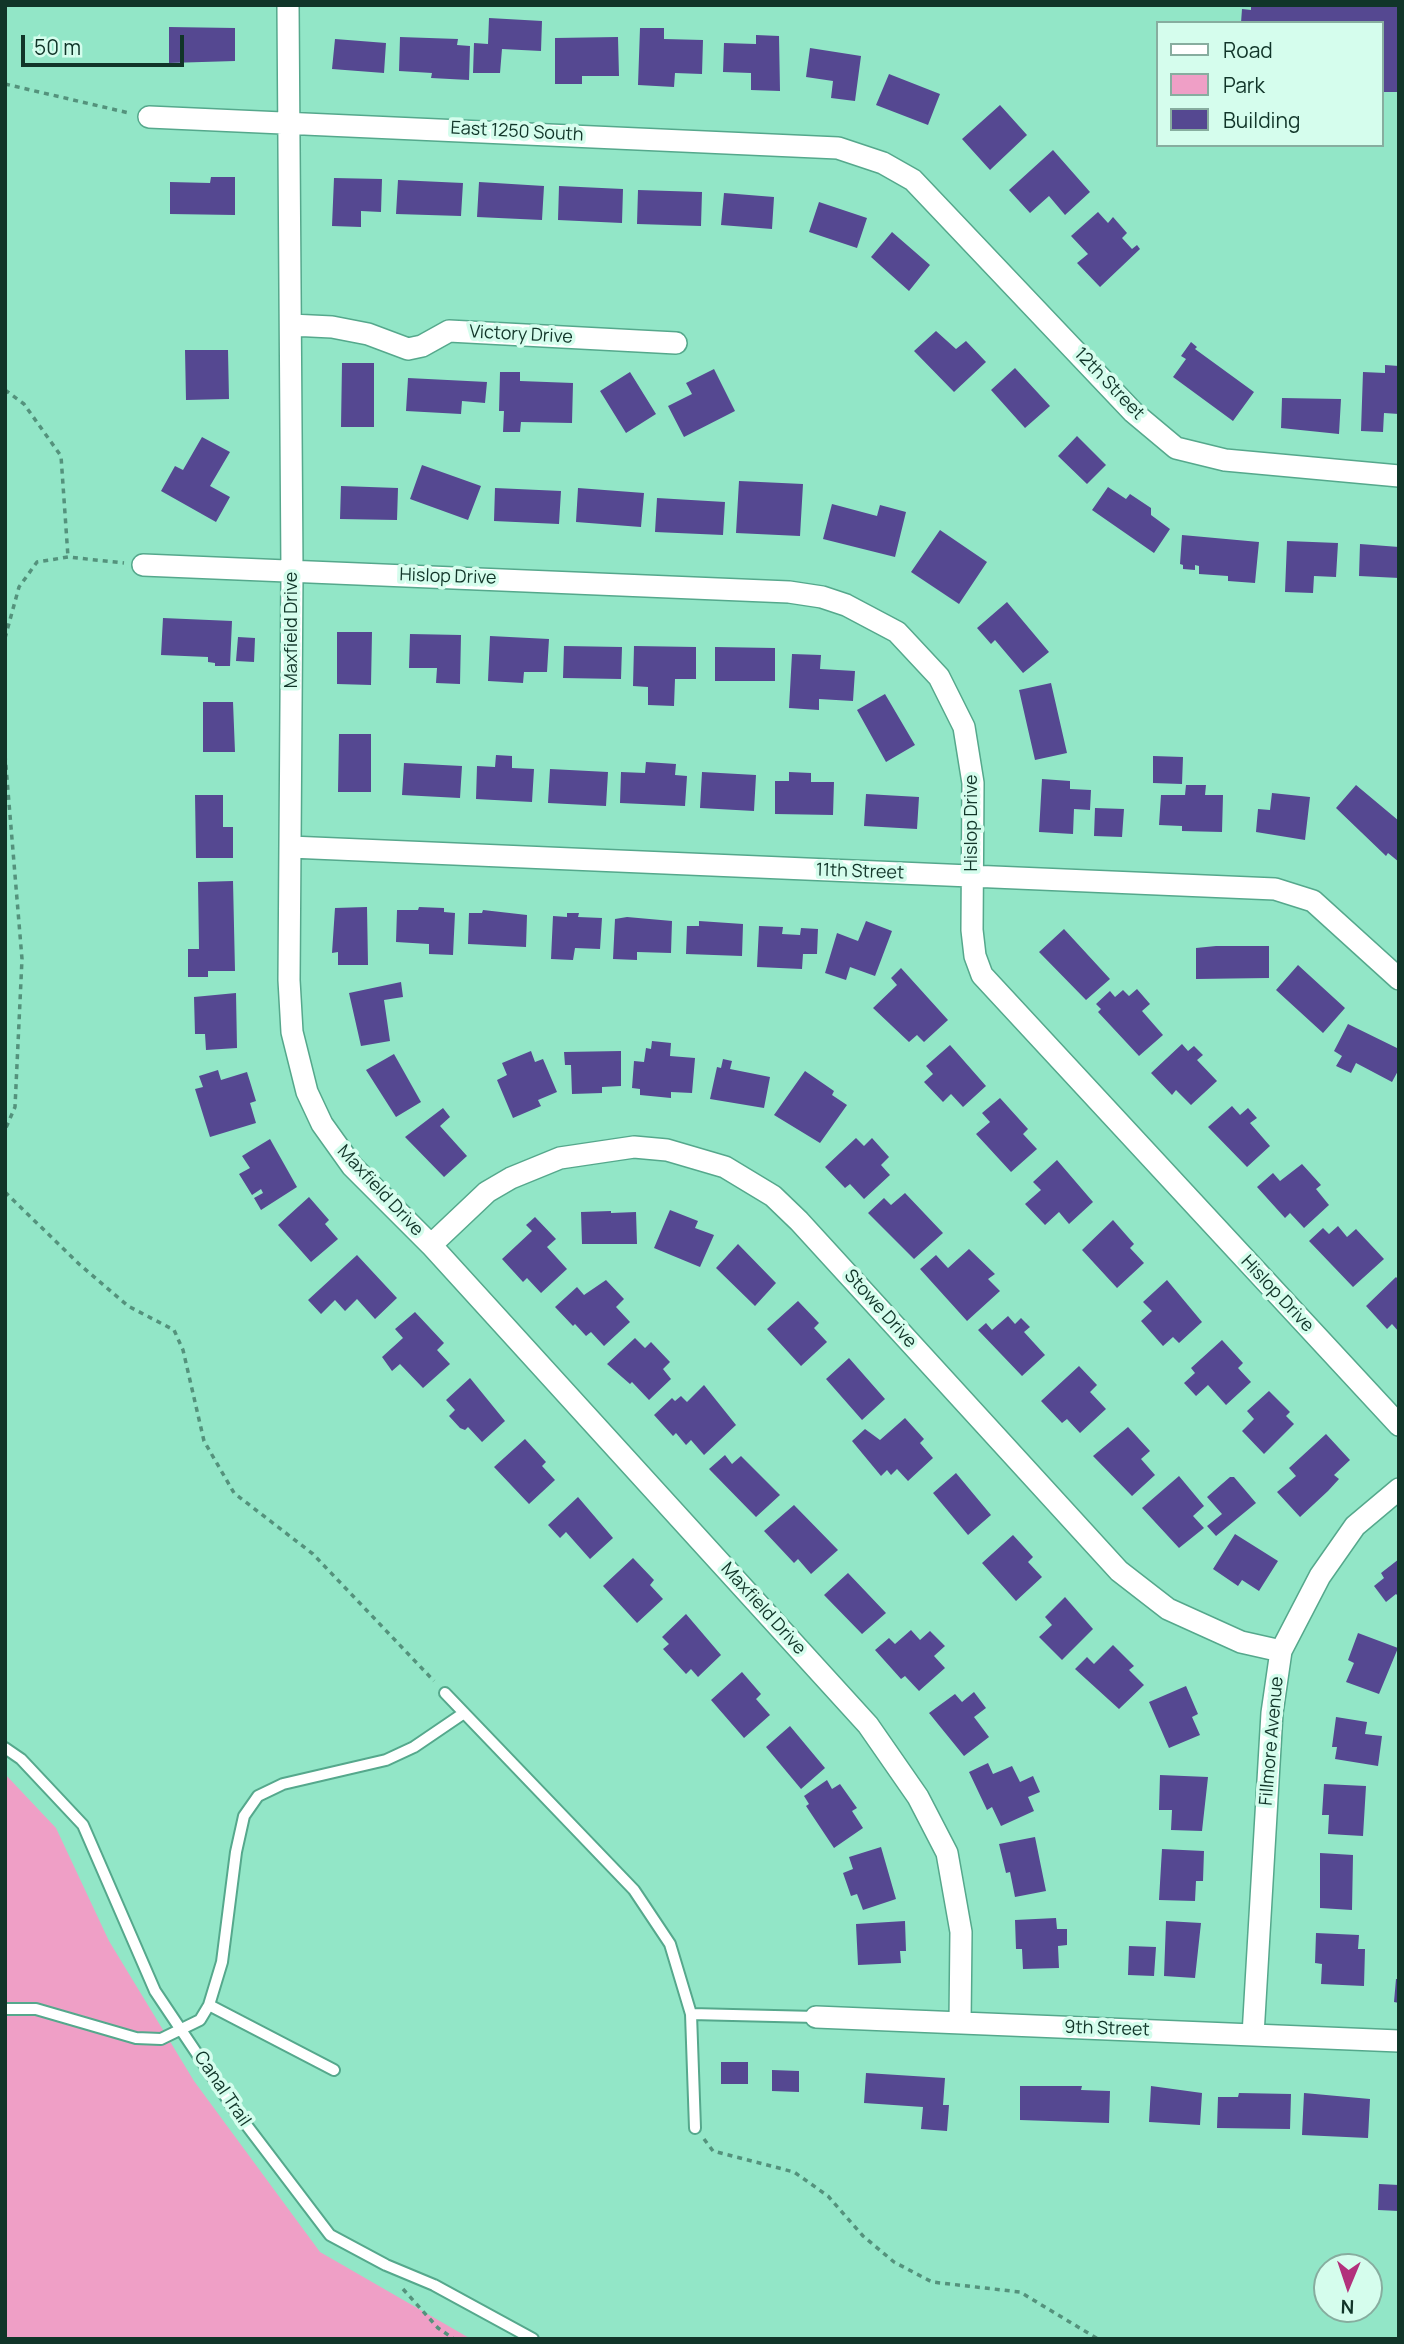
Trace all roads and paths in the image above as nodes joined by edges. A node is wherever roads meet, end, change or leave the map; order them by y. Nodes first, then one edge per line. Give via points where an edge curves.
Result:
1 (288, 5) edge
2 (5, 84) edge
3 (149, 117) joint
4 (289, 121) junction
5 (883, 163) joint
6 (291, 325) junction
7 (676, 343) dead end
8 (5, 390) edge
9 (1399, 476) edge
10 (68, 557) junction
11 (143, 565) joint
12 (292, 571) junction
13 (5, 638) edge
14 (5, 755) edge
15 (290, 847) junction
16 (972, 876) junction
17 (1399, 979) edge
18 (5, 1130) edge
19 (5, 1192) edge
20 (431, 1245) junction
21 (1399, 1425) edge
22 (1399, 1489) edge
23 (1281, 1651) junction
24 (445, 1693) joint
25 (464, 1713) junction
26 (5, 1748) edge
27 (209, 2005) junction
28 (5, 2009) edge
29 (691, 2014) junction
30 (816, 2017) joint
31 (960, 2023) junction
32 (183, 2031) junction
33 (1253, 2035) junction
34 (1399, 2041) edge
35 (334, 2070) dead end
36 (695, 2128) joint
37 (386, 2264) junction
38 (454, 2339) edge
39 (533, 2339) edge
40 (1098, 2339) edge

1 - 4 street, Maxfield Drive
2 - 3 path
3 - 4 street, East 1250 South
4 - 5 street, East 1250 South via 838,148
4 - 6 street, Maxfield Drive
5 - 9 street, 12th Street via 914,180 1133,412 1177,449 1225,460
6 - 7 street, Victory Drive via 356,331 408,349 449,331
6 - 12 street, Maxfield Drive
8 - 10 path via 24,404 61,456
10 - 11 path
10 - 13 path via 37,562 19,587
11 - 12 street, Hislop Drive
12 - 15 street, Maxfield Drive
12 - 16 street, Hislop Drive via 789,592 822,597 872,616 897,632 939,677 964,727 973,783
14 - 18 path via 22,959 15,1107
15 - 16 street, 11th Street
15 - 20 street, Maxfield Drive via 292,1032 307,1092 322,1124 352,1166
16 - 17 street, 11th Street via 1275,889 1314,901
16 - 21 street, Hislop Drive via 972,930 982,975
19 - 24 path via 128,1306 174,1330 204,1441 234,1493 313,1555
20 - 23 street, Stowe Drive via 487,1192 560,1158 634,1147 667,1150 725,1167 773,1196 799,1221 1119,1571 1168,1609 1241,1642
20 - 31 street, Maxfield Drive via 868,1725 911,1787 947,1853 961,1932
22 - 23 street, Fillmore Avenue via 1354,1526 1320,1576
23 - 33 street, Fillmore Avenue via 1272,1713
24 - 25 lane
25 - 27 lane via 414,1747 386,1759 283,1784 258,1796 244,1816 222,1962
25 - 29 lane via 634,1890 670,1944
26 - 32 lane, Canal Trail via 83,1825 155,1991
27 - 32 lane via 200,2020
27 - 35 lane
28 - 32 lane via 36,2009 135,2038 161,2039
29 - 30 lane
29 - 36 lane
30 - 31 street, 9th Street
31 - 33 street, 9th Street
32 - 37 lane, Canal Trail via 232,2106 330,2235
33 - 34 street, 9th Street
36 - 40 path via 713,2151 794,2172 828,2196 863,2236 894,2262 932,2282 1020,2292
37 - 38 path via 412,2302
37 - 39 lane, Canal Trail

